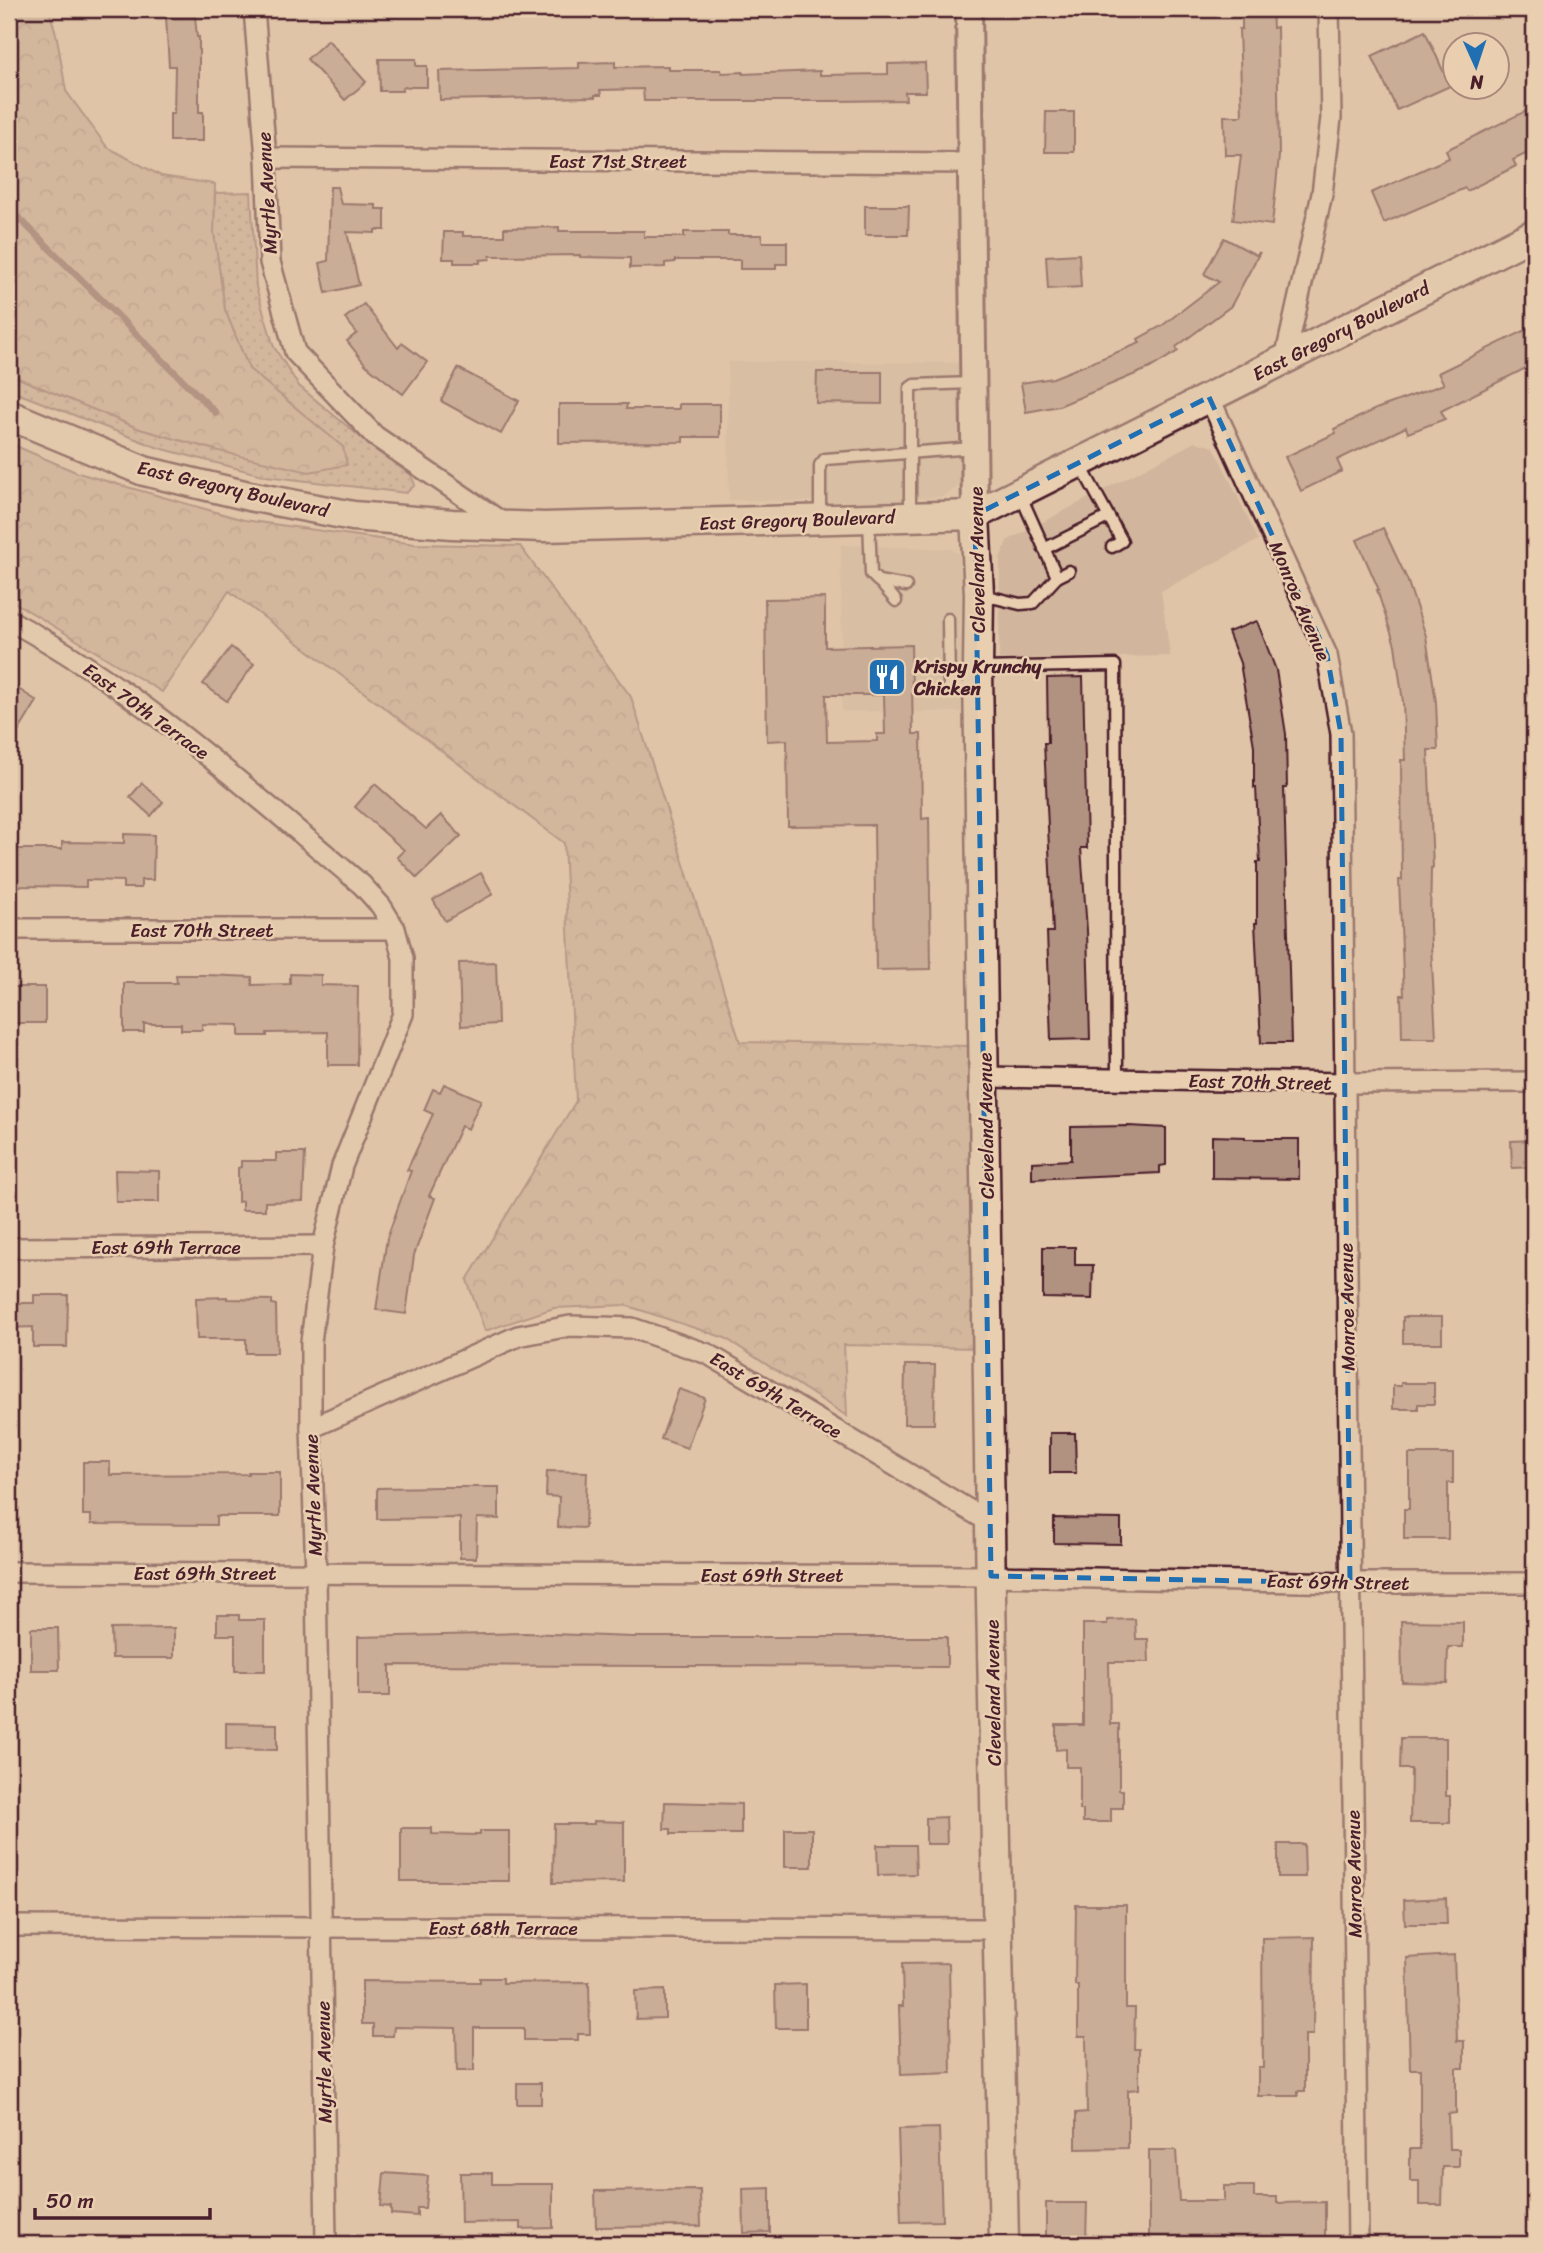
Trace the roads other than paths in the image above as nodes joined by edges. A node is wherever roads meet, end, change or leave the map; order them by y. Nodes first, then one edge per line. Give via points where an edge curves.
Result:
1 (254, 9) edge
2 (969, 9) edge
3 (1329, 9) edge
4 (266, 158) junction
5 (971, 163) junction
6 (1534, 234) edge
7 (1285, 359) junction
8 (974, 383) junction
9 (1209, 397) junction
10 (9, 415) edge
11 (974, 447) junction
12 (909, 453) junction
13 (1079, 463) junction
14 (1020, 493) junction
15 (975, 515) junction
16 (910, 516) junction
17 (1108, 517) junction
18 (869, 519) junction
19 (820, 521) junction
20 (507, 526) junction
21 (1112, 547) dead end
22 (1044, 548) junction
23 (1069, 570) dead end
24 (1057, 578) junction
25 (878, 581) junction
26 (906, 586) dead end
27 (979, 594) junction
28 (896, 601) dead end
29 (948, 619) dead end
30 (9, 620) edge
31 (938, 632) dead end
32 (948, 640) junction
33 (978, 678) junction
34 (276, 812) joint
35 (9, 929) edge
36 (395, 929) junction
37 (986, 1077) junction
38 (1117, 1079) junction
39 (1534, 1082) edge
40 (1345, 1083) junction
41 (323, 1246) junction
42 (9, 1248) edge
43 (311, 1428) junction
44 (991, 1524) junction
45 (9, 1572) edge
46 (316, 1573) junction
47 (991, 1576) junction
48 (1350, 1583) junction
49 (1534, 1583) edge
50 (9, 1926) edge
51 (322, 1928) junction
52 (997, 1929) junction
53 (326, 2244) edge
54 (1004, 2244) edge
55 (1358, 2244) edge

1 - 4 street, Myrtle Avenue
2 - 5 street, Cleveland Avenue
3 - 7 street via 1331,118 1322,194
4 - 5 street, East 71st Street
4 - 20 street, Myrtle Avenue via 270,262 295,352 375,436
5 - 8 street, Cleveland Avenue
6 - 7 main road, East Gregory Boulevard
7 - 9 main road, East Gregory Boulevard
8 - 11 street, Cleveland Avenue
8 - 12 lane via 909,388
9 - 13 main road, East Gregory Boulevard
9 - 40 street, Monroe Avenue via 1327,655 1335,689 1342,733
10 - 20 main road, East Gregory Boulevard via 144,471 249,496 353,516
11 - 12 lane
11 - 15 street, Cleveland Avenue
12 - 16 lane
12 - 19 lane via 825,459 820,465
13 - 14 main road, East Gregory Boulevard
13 - 17 lane
14 - 15 main road, East Gregory Boulevard
14 - 22 lane
15 - 16 main road, East Gregory Boulevard
15 - 27 main road, Cleveland Avenue
16 - 18 main road, East Gregory Boulevard
17 - 21 lane via 1122,541
17 - 22 lane
18 - 19 main road, East Gregory Boulevard
18 - 25 lane via 871,574
19 - 20 main road, East Gregory Boulevard
22 - 24 lane
23 - 24 lane
24 - 27 lane via 1034,603
25 - 26 lane
25 - 28 lane
27 - 33 main road, Cleveland Avenue
29 - 32 lane
30 - 34 street, East 70th Terrace via 183,734
31 - 32 lane
32 - 33 lane via 949,688
33 - 37 main road, Cleveland Avenue
33 - 38 lane via 1115,665
34 - 36 street, Myrtle Avenue via 362,885
35 - 36 street, East 70th Street
36 - 41 street, Myrtle Avenue via 403,958 403,1014 342,1166
37 - 38 street, East 70th Street
37 - 44 main road, Cleveland Avenue
38 - 40 street, East 70th Street
39 - 40 street, East 70th Street
40 - 48 street, Monroe Avenue
41 - 42 street, East 69th Terrace
41 - 43 street, Myrtle Avenue via 312,1342
43 - 44 street, East 69th Terrace via 518,1336 570,1326 632,1328 708,1354
43 - 46 street, Myrtle Avenue
44 - 47 main road, Cleveland Avenue
45 - 46 street, East 69th Street
46 - 47 street, East 69th Street
46 - 51 street, Myrtle Avenue
47 - 48 street, East 69th Street
47 - 52 main road, Cleveland Avenue
48 - 49 street, East 69th Street
48 - 55 street, Monroe Avenue
50 - 51 street, East 68th Terrace
51 - 52 street, East 68th Terrace
51 - 53 street, Myrtle Avenue
52 - 54 main road, Cleveland Avenue

